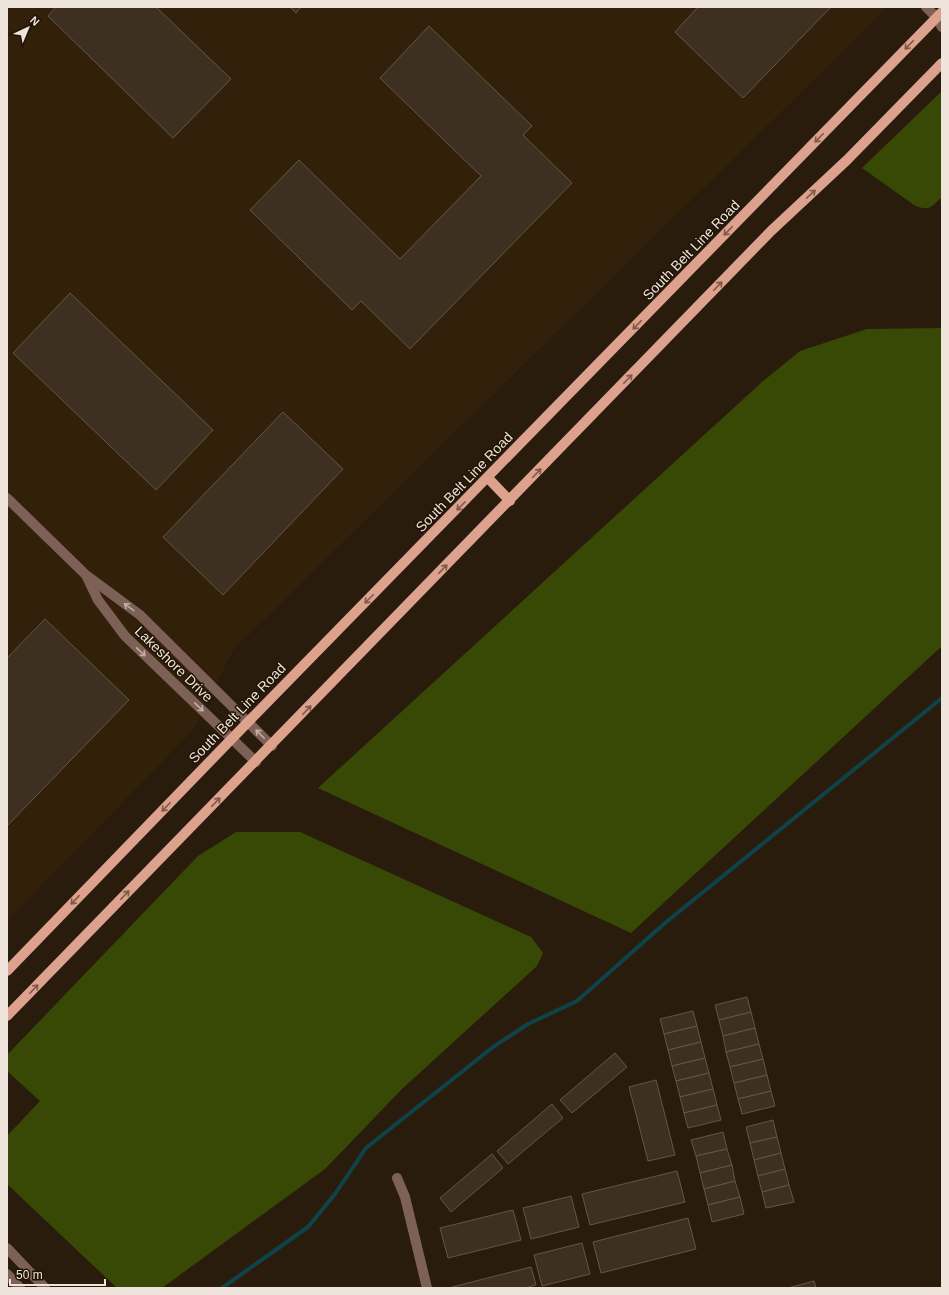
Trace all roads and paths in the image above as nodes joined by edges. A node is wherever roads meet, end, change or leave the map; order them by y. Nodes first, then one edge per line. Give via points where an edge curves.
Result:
1 (926, 7) edge
2 (940, 17) edge
3 (942, 27) edge
4 (942, 63) edge
5 (488, 478) junction
6 (7, 498) edge
7 (510, 500) junction
8 (86, 576) junction
9 (248, 722) junction
10 (232, 739) junction
11 (272, 746) junction
12 (256, 762) junction
13 (7, 971) edge
14 (7, 1016) edge
15 (397, 1178) dead end
16 (7, 1248) edge
17 (7, 1274) edge
18 (20, 1288) edge
19 (45, 1288) edge
20 (427, 1288) edge

1 - 2 street
2 - 3 street
2 -> 5 main road, South Belt Line Road
7 -> 4 main road via 771,231 847,160
5 - 7 main road
5 -> 9 main road, South Belt Line Road
6 - 8 street, Lakeshore Drive
11 -> 7 main road
9 -> 8 street, Lakeshore Drive via 140,615
8 -> 10 street, Lakeshore Drive via 98,600 125,636
9 - 10 main road, South Belt Line Road
11 -> 9 street, Lakeshore Drive
10 - 12 street, Lakeshore Drive
10 -> 13 main road, South Belt Line Road
11 - 12 main road
14 -> 12 main road
15 - 20 street via 405,1197
16 - 19 street
17 - 18 street

